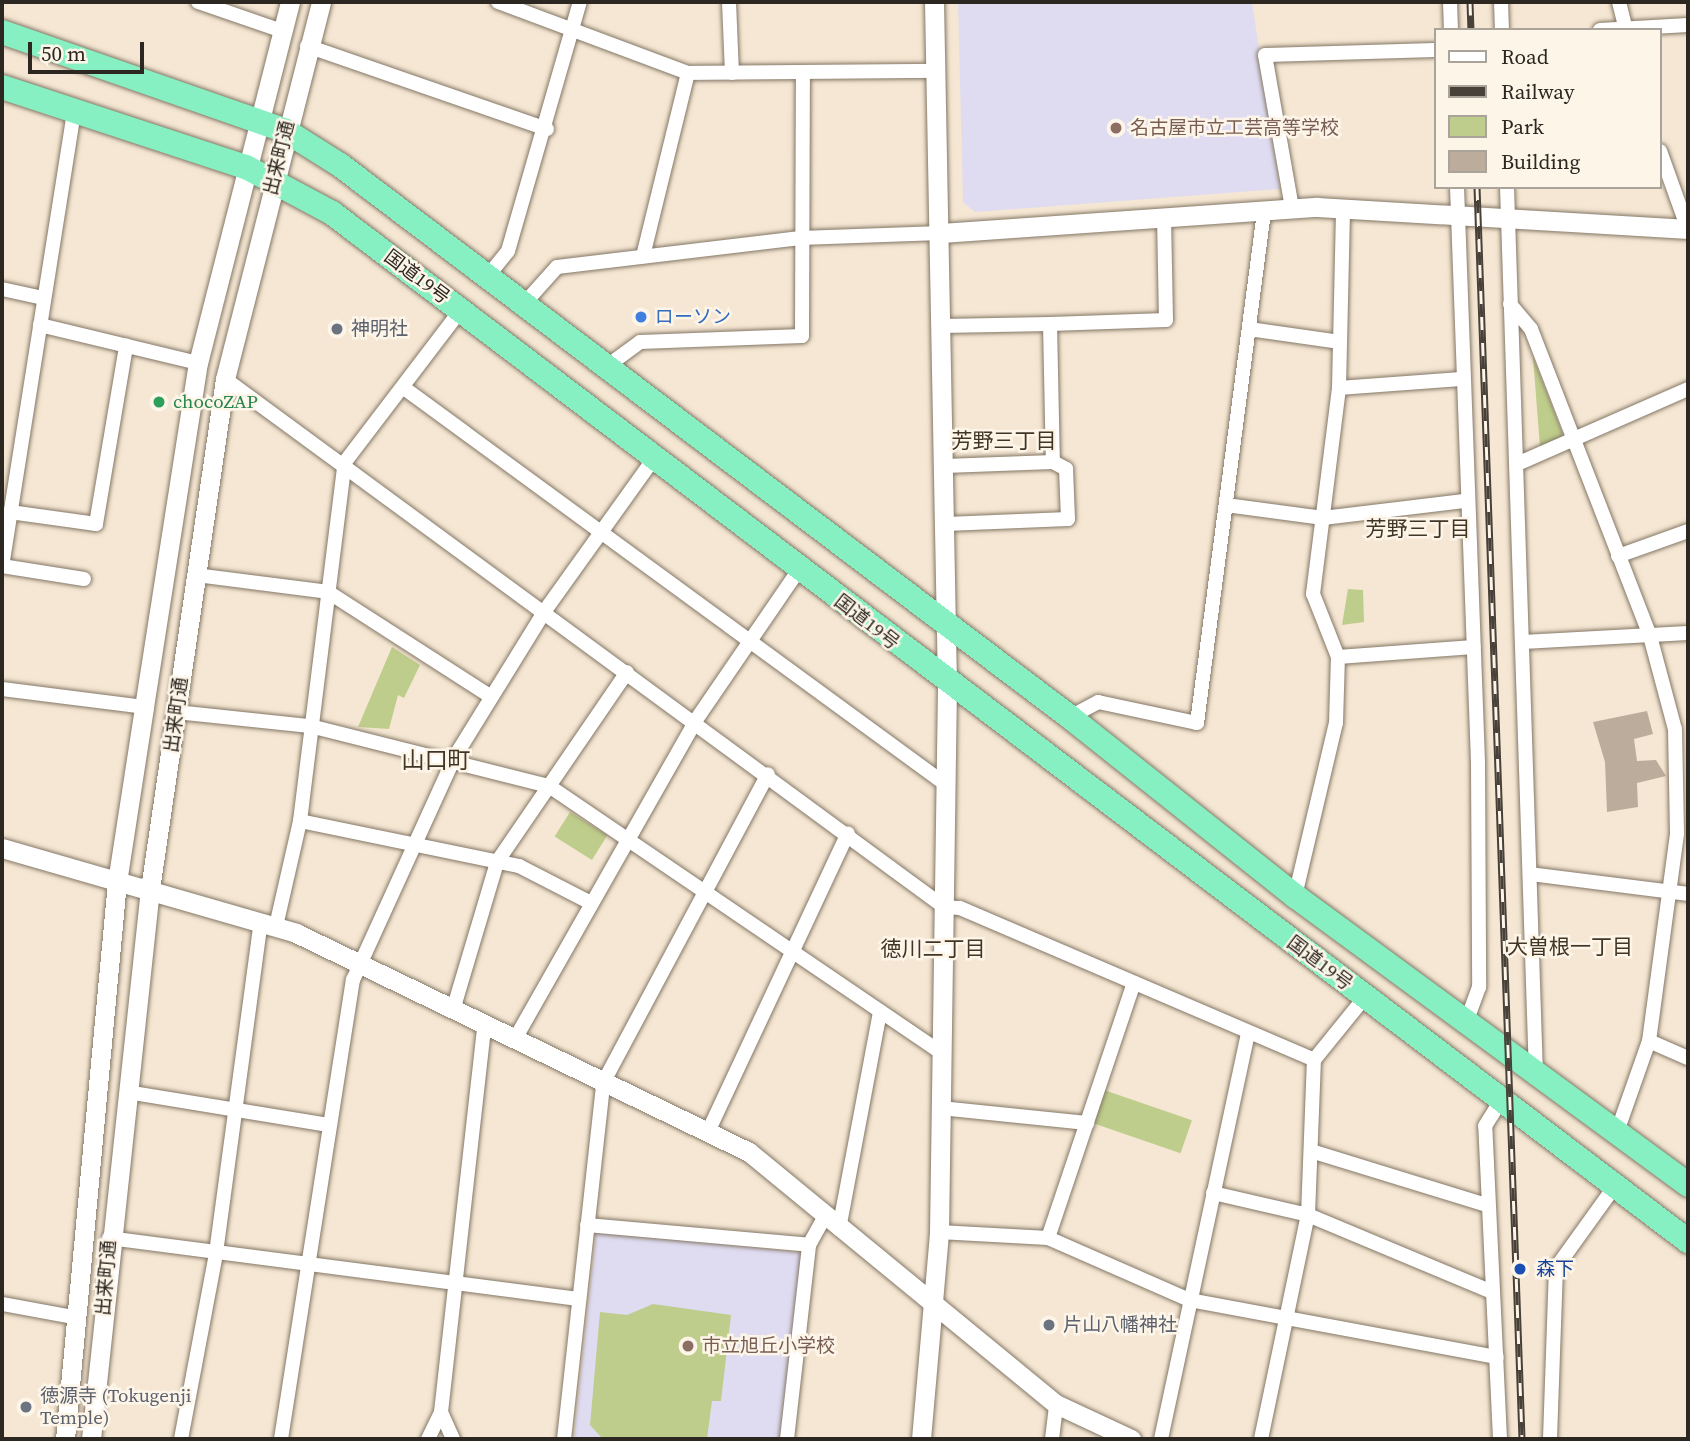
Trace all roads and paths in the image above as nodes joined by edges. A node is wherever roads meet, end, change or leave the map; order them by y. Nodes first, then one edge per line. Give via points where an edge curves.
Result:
1 (198, 2) edge
2 (290, 2) edge
3 (321, 2) edge
4 (498, 2) edge
5 (580, 2) edge
6 (729, 2) edge
7 (934, 2) edge
8 (1450, 2) edge
9 (1501, 2) edge
10 (1619, 2) edge
11 (1688, 25) edge
12 (577, 28) junction
13 (1451, 28) edge
14 (1502, 28) edge
15 (1626, 28) edge
16 (2, 32) edge
17 (282, 32) junction
18 (307, 47) junction
19 (1434, 50) edge
20 (937, 71) junction
21 (732, 73) junction
22 (803, 73) junction
23 (688, 74) junction
24 (2, 87) edge
25 (74, 112) junction
26 (256, 120) junction
27 (547, 130) junction
28 (286, 131) junction
29 (1662, 157) edge
30 (246, 167) junction
31 (273, 180) junction
32 (1457, 189) edge
33 (1507, 189) edge
34 (1292, 208) junction
35 (1343, 209) junction
36 (1264, 212) junction
37 (1459, 216) junction
38 (1164, 219) junction
39 (1508, 219) junction
40 (1688, 229) edge
41 (941, 233) junction
42 (800, 238) junction
43 (643, 256) junction
44 (487, 276) junction
45 (2, 289) edge
46 (43, 298) junction
47 (1510, 304) junction
48 (523, 305) junction
49 (461, 310) junction
50 (1050, 324) junction
51 (40, 325) junction
52 (942, 326) junction
53 (1249, 328) junction
54 (1340, 342) junction
55 (126, 346) junction
56 (198, 363) junction
57 (606, 367) junction
58 (225, 379) junction
59 (1461, 379) junction
60 (404, 388) junction
61 (1339, 388) junction
62 (1688, 389) edge
63 (1574, 441) junction
64 (653, 460) junction
65 (345, 462) junction
66 (1054, 462) junction
67 (1517, 464) junction
68 (945, 466) junction
69 (1464, 501) junction
70 (1226, 505) junction
71 (10, 512) junction
72 (1323, 518) junction
73 (946, 524) junction
74 (5, 528) edge
75 (1688, 531) edge
76 (599, 534) junction
77 (1618, 555) junction
78 (2, 566) edge
79 (800, 568) junction
80 (196, 575) junction
81 (84, 579) dead end
82 (328, 592) junction
83 (544, 612) junction
84 (946, 623) junction
85 (1688, 633) edge
86 (1650, 636) junction
87 (748, 642) junction
88 (1523, 642) junction
89 (1474, 647) junction
90 (1338, 657) junction
91 (627, 672) junction
92 (947, 685) junction
93 (2, 689) edge
94 (490, 696) junction
95 (144, 707) junction
96 (176, 712) junction
97 (1070, 717) junction
98 (696, 720) junction
99 (310, 726) junction
100 (454, 758) junction
101 (768, 774) junction
102 (945, 784) junction
103 (549, 786) junction
104 (300, 821) junction
105 (848, 833) junction
106 (628, 837) junction
107 (414, 845) junction
108 (2, 848) edge
109 (497, 862) junction
110 (1530, 874) junction
111 (117, 882) junction
112 (150, 889) junction
113 (705, 889) junction
114 (1670, 892) junction
115 (1688, 894) edge
116 (1295, 896) junction
117 (587, 901) junction
118 (944, 907) junction
119 (269, 924) junction
120 (793, 949) junction
121 (359, 965) junction
122 (1134, 983) junction
123 (1365, 997) junction
124 (453, 1010) junction
125 (880, 1012) junction
126 (1467, 1020) junction
127 (484, 1026) junction
128 (1248, 1033) junction
129 (515, 1039) junction
130 (1649, 1041) junction
131 (941, 1052) junction
132 (1688, 1058) edge
133 (1314, 1060) junction
134 (1536, 1073) junction
135 (603, 1083) junction
136 (127, 1092) junction
137 (1501, 1100) junction
138 (234, 1108) junction
139 (940, 1108) junction
140 (1087, 1123) junction
141 (329, 1125) junction
142 (1617, 1132) junction
143 (707, 1134) junction
144 (1311, 1151) junction
145 (1688, 1185) edge
146 (1615, 1186) junction
147 (1213, 1193) junction
148 (1487, 1205) junction
149 (1308, 1215) junction
150 (832, 1222) junction
151 (587, 1225) junction
152 (939, 1231) junction
153 (109, 1238) junction
154 (1048, 1238) junction
155 (1688, 1241) edge
156 (809, 1245) junction
157 (216, 1253) junction
158 (312, 1267) junction
159 (458, 1282) junction
160 (1492, 1292) junction
161 (579, 1299) junction
162 (1189, 1300) junction
163 (2, 1304) edge
164 (935, 1309) junction
165 (78, 1318) junction
166 (1285, 1321) junction
167 (1497, 1357) junction
168 (1056, 1404) junction
169 (441, 1412) junction
170 (1119, 1437) edge
171 (65, 1439) edge
172 (91, 1439) edge
173 (181, 1439) edge
174 (281, 1439) edge
175 (428, 1439) edge
176 (453, 1439) edge
177 (564, 1439) edge
178 (788, 1439) edge
179 (921, 1439) edge
180 (1052, 1439) edge
181 (1161, 1439) edge
182 (1261, 1439) edge
183 (1500, 1439) edge
184 (1550, 1439) edge

1 - 17 street
2 - 17 street, 出来町通
3 - 18 street, 出来町通
4 - 12 street
5 - 12 street
6 - 21 street
7 - 20 street
8 - 13 street
9 - 14 street
10 - 15 street
11 - 15 street
12 - 23 street
12 - 27 street
16 - 26 highway, 国道19号
17 - 26 street, 出来町通
18 - 27 street
18 - 28 street, 出来町通
19 - 34 street via 1265,55
20 - 22 street
20 - 41 street
21 - 22 street
21 - 23 street
22 - 42 street
23 - 43 street
24 - 25 highway, 国道19号
25 - 30 highway, 国道19号
25 - 46 street
26 - 28 highway, 国道19号
26 - 30 street, 出来町通
27 - 44 street via 508,251
28 - 31 street, 出来町通
28 - 44 highway, 国道19号
29 - 40 street
30 - 31 highway, 国道19号
30 - 56 street, 出来町通
31 - 49 highway, 国道19号 via 332,214
31 - 58 street, 出来町通
32 - 37 street
33 - 39 street
34 - 35 street
34 - 36 street
35 - 37 street
35 - 54 street
36 - 38 street
36 - 53 street
37 - 39 street
37 - 59 street
38 - 41 street
38 - 50 street via 1166,320
39 - 40 street
39 - 47 street
41 - 42 street
41 - 52 street
42 - 43 street
42 - 57 street via 802,336 640,342
43 - 48 street via 557,267
44 - 48 highway, 国道19号
45 - 46 street
46 - 51 street
47 - 63 street via 1531,329
47 - 67 street
48 - 57 highway, 国道19号
49 - 60 street
49 - 64 highway, 国道19号
50 - 52 street
50 - 66 street
51 - 55 street
51 - 71 street
52 - 68 street
53 - 54 street
53 - 70 street
54 - 61 street
55 - 56 street
55 - 71 street via 96,524
56 - 95 street, 出来町通
57 - 84 highway, 国道19号
58 - 65 street
58 - 80 street, 出来町通
59 - 61 street
59 - 69 street
60 - 65 street
60 - 76 street
61 - 72 street
62 - 63 street
63 - 67 street
63 - 77 street
64 - 76 street
64 - 79 highway, 国道19号
65 - 82 street
65 - 83 street
66 - 68 street
66 - 73 street via 1066,469 1068,519
67 - 88 street
68 - 73 street
69 - 72 street
69 - 89 street
70 - 72 street
70 - 97 street via 1197,723 1098,702
71 - 74 street
72 - 90 street via 1313,594
73 - 84 street
74 - 78 street
75 - 77 street
76 - 83 street
76 - 87 street
77 - 86 street
78 - 81 street
79 - 87 street
79 - 92 highway, 国道19号
80 - 82 street
80 - 96 street, 出来町通
82 - 94 street
82 - 99 street
83 - 91 street
83 - 94 street
84 - 92 street
84 - 97 highway, 国道19号
85 - 86 street
86 - 88 street
86 - 114 street via 1678,762
87 - 98 street
87 - 102 street
88 - 110 street
89 - 90 street
89 - 126 street via 1479,987
90 - 116 street via 1336,723
91 - 98 street
91 - 103 street
92 - 102 street
92 - 123 highway, 国道19号
93 - 95 street
94 - 100 street
95 - 111 street, 出来町通
96 - 99 street
96 - 112 street, 出来町通
97 - 116 highway, 国道19号
98 - 101 street
98 - 106 street
99 - 100 street
99 - 104 street
100 - 103 street
100 - 107 street
101 - 105 street
101 - 113 street
102 - 118 street
103 - 106 street
103 - 109 street
104 - 107 street
104 - 119 street
105 - 118 street
105 - 120 street
106 - 113 street
106 - 117 street
107 - 109 street
107 - 121 street
108 - 111 street
109 - 117 street via 519,866
109 - 124 street
110 - 114 street
110 - 134 street
111 - 112 street
111 - 165 street, 出来町通
112 - 119 street
112 - 136 street, 出来町通
113 - 120 street
113 - 135 street
114 - 115 street
114 - 130 street
116 - 126 highway, 国道19号
117 - 129 street
118 - 122 street via 960,908
118 - 131 street
119 - 121 street
119 - 138 street
120 - 125 street
120 - 143 street
121 - 124 street
121 - 141 street
122 - 128 street
122 - 140 street
123 - 133 street
123 - 137 highway, 国道19号
124 - 127 street
125 - 131 street
125 - 150 street
126 - 134 highway, 国道19号
127 - 129 street
127 - 159 street
128 - 133 street
128 - 147 street
129 - 135 street
130 - 132 street
130 - 142 street
131 - 139 street
133 - 144 street
134 - 142 highway, 国道19号
135 - 143 street
135 - 151 street
136 - 138 street
136 - 153 street, 出来町通
137 - 146 highway, 国道19号
137 - 148 street via 1485,1126
138 - 141 street
138 - 157 street
139 - 140 street
139 - 152 street
140 - 154 street
141 - 158 street
142 - 145 highway, 国道19号
143 - 150 street via 749,1152
144 - 148 street
144 - 149 street
146 - 155 highway, 国道19号
146 - 184 street via 1556,1268
147 - 149 street
147 - 162 street
148 - 160 street
149 - 160 street
149 - 166 street
150 - 156 street
150 - 164 street
151 - 156 street
151 - 161 street
152 - 154 street
152 - 164 street
153 - 157 street
153 - 172 street, 出来町通
154 - 162 street
156 - 178 street
157 - 158 street
157 - 173 street
158 - 159 street
158 - 174 street
159 - 161 street
159 - 169 street
160 - 167 street
161 - 177 street
162 - 166 street
162 - 181 street
163 - 165 street
164 - 168 street
164 - 179 street
165 - 171 street, 出来町通
166 - 167 street
166 - 182 street
167 - 183 street
168 - 170 street
168 - 180 street
169 - 175 street
169 - 176 street

